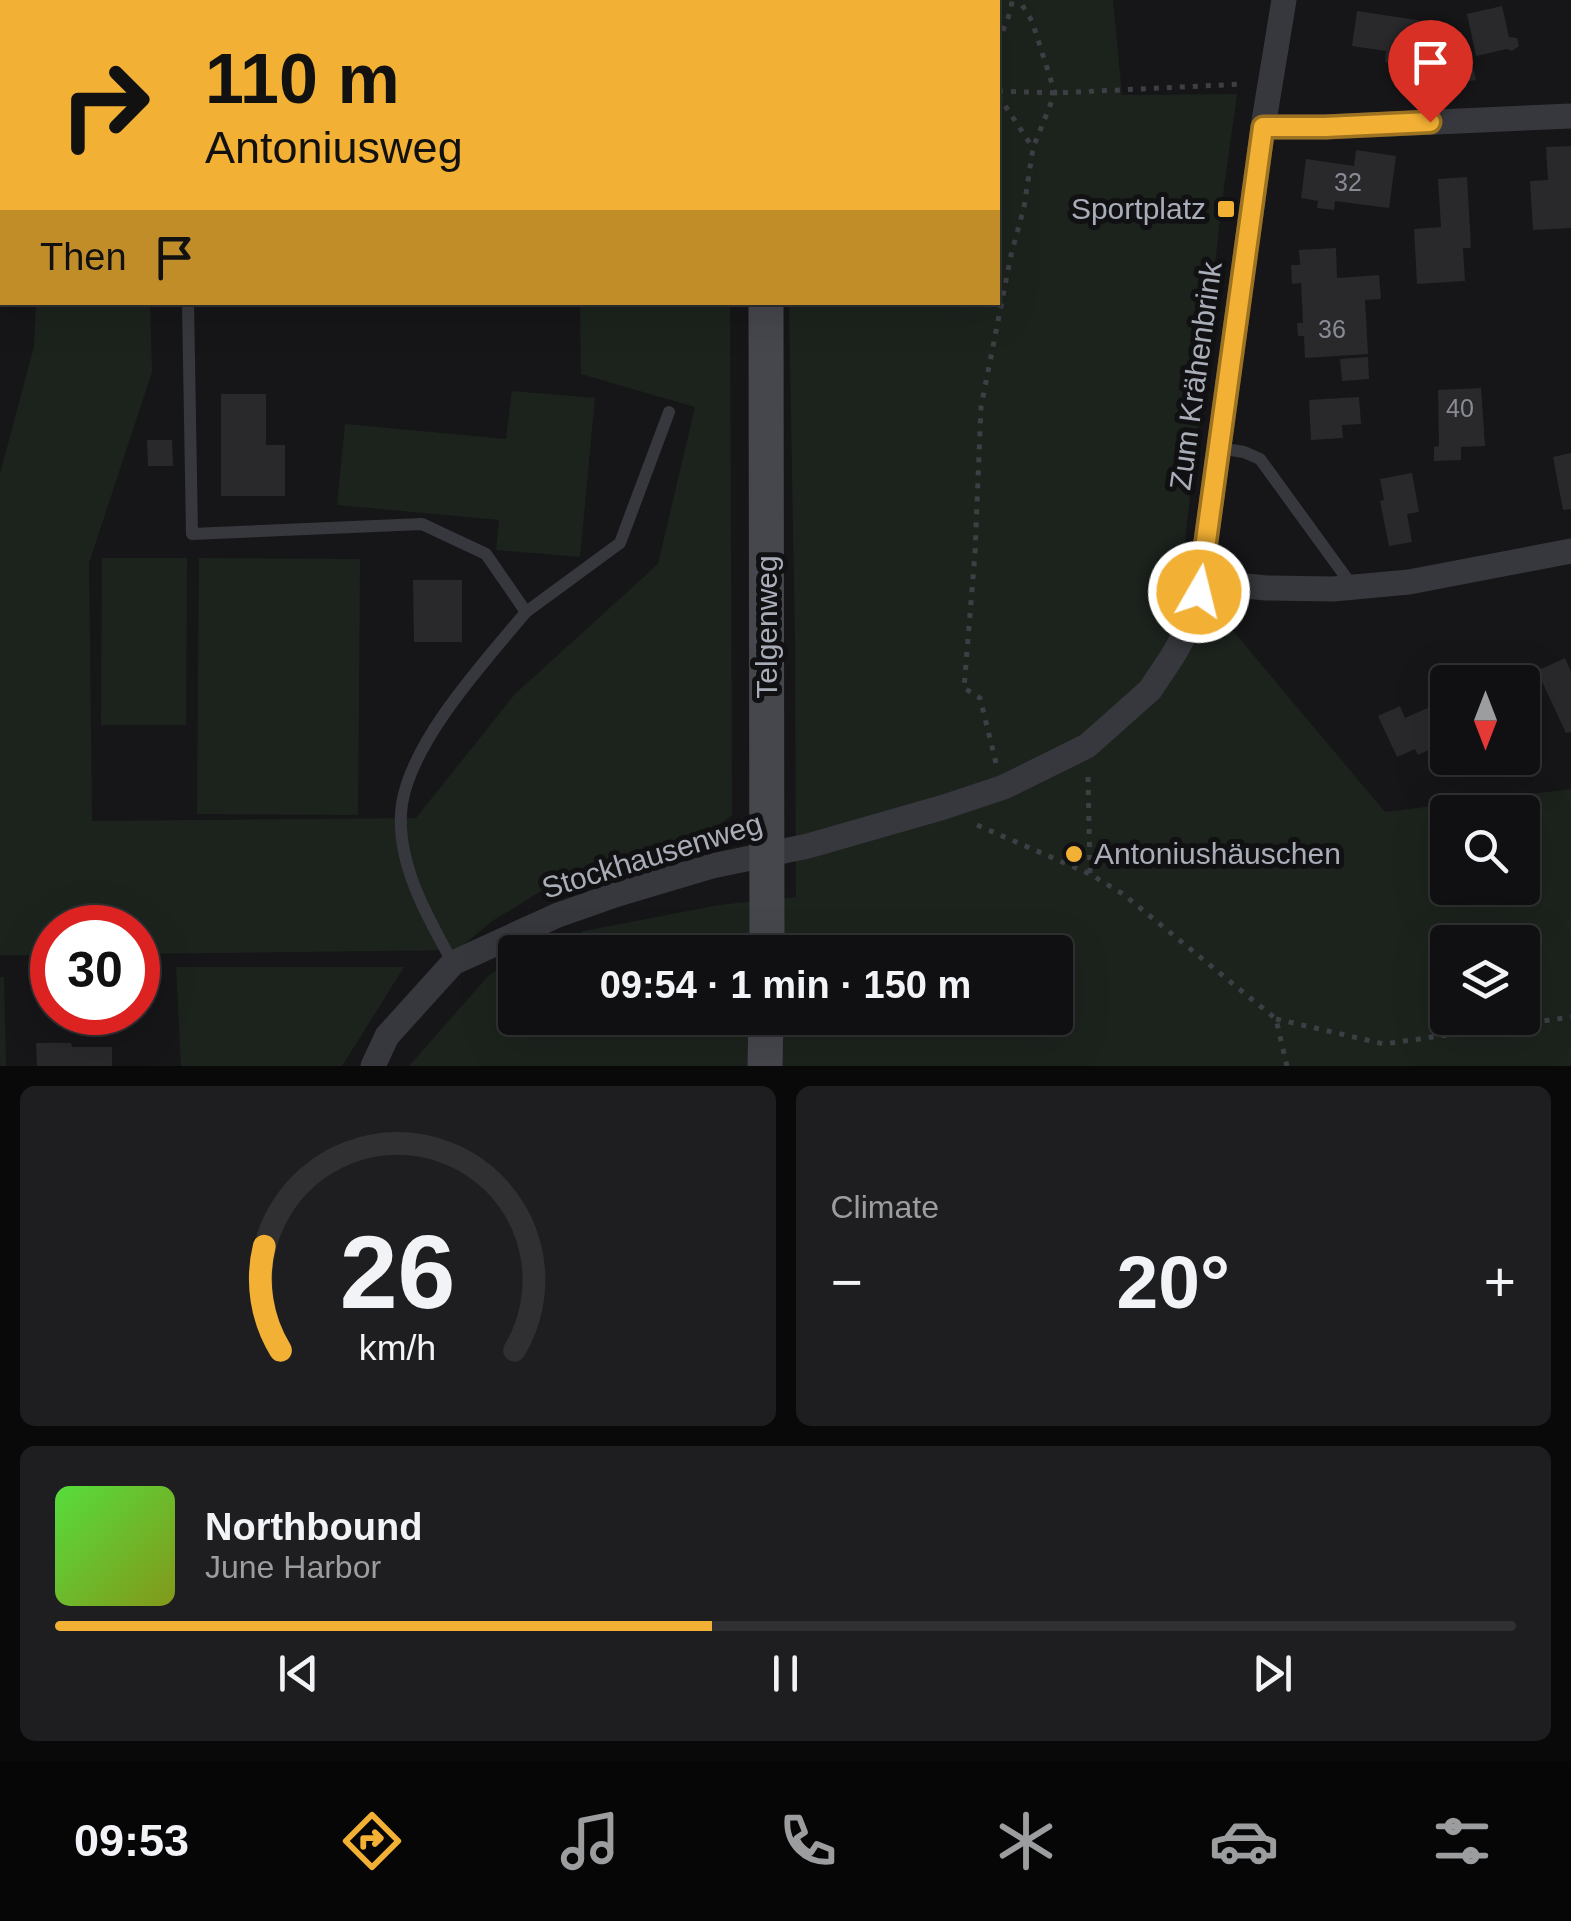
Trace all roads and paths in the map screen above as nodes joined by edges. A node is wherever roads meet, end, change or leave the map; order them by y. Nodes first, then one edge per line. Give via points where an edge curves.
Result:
1 (1015, 0) edge
2 (1284, 0) edge
3 (1000, 38) edge
4 (1271, 82) junction
5 (1000, 93) edge
6 (1055, 93) junction
7 (1000, 96) edge
8 (1571, 116) edge
9 (1263, 127) junction
10 (1033, 148) junction
11 (188, 305) edge
12 (766, 305) edge
13 (669, 412) dead end
14 (1219, 448) junction
15 (1571, 551) edge
16 (1353, 587) junction
17 (1199, 592) junction
18 (526, 612) junction
19 (1087, 746) junction
20 (1004, 787) junction
21 (944, 807) junction
22 (767, 854) junction
23 (1090, 874) junction
24 (767, 935) edge
25 (453, 962) junction
26 (1571, 1017) edge
27 (1276, 1019) junction
28 (766, 1035) edge
29 (373, 1066) edge
30 (765, 1066) edge
31 (1287, 1066) edge

1 - 3 path
1 - 6 path via 1032,21
2 - 4 street, Zum Krähenbrink
4 - 6 path
4 - 9 street, Zum Krähenbrink
5 - 6 path
6 - 10 path
7 - 10 path
8 - 9 street
9 - 14 street, Zum Krähenbrink
10 - 20 path via 981,407 964,688 980,698
11 - 18 lane via 192,534 422,524 486,554
12 - 22 main road, Telgenweg
13 - 18 lane via 620,543
14 - 16 lane via 1260,460
14 - 17 street, Zum Krähenbrink
15 - 16 street
16 - 17 street via 1235,585
17 - 19 street, Zum Krähenbrink via 1192,622 1150,690
18 - 25 lane via 414,762 402,805 412,882
19 - 20 street, Zum Krähenbrink
19 - 23 path
20 - 21 street, Zum Krähenbrink
21 - 22 street, Stockhausenweg
21 - 23 path
22 - 24 main road, Telgenweg
22 - 25 street, Stockhausenweg via 618,894
23 - 27 path
25 - 29 street, Stockhausenweg via 387,1036
26 - 27 path via 1384,1044
27 - 31 path
28 - 30 main road

